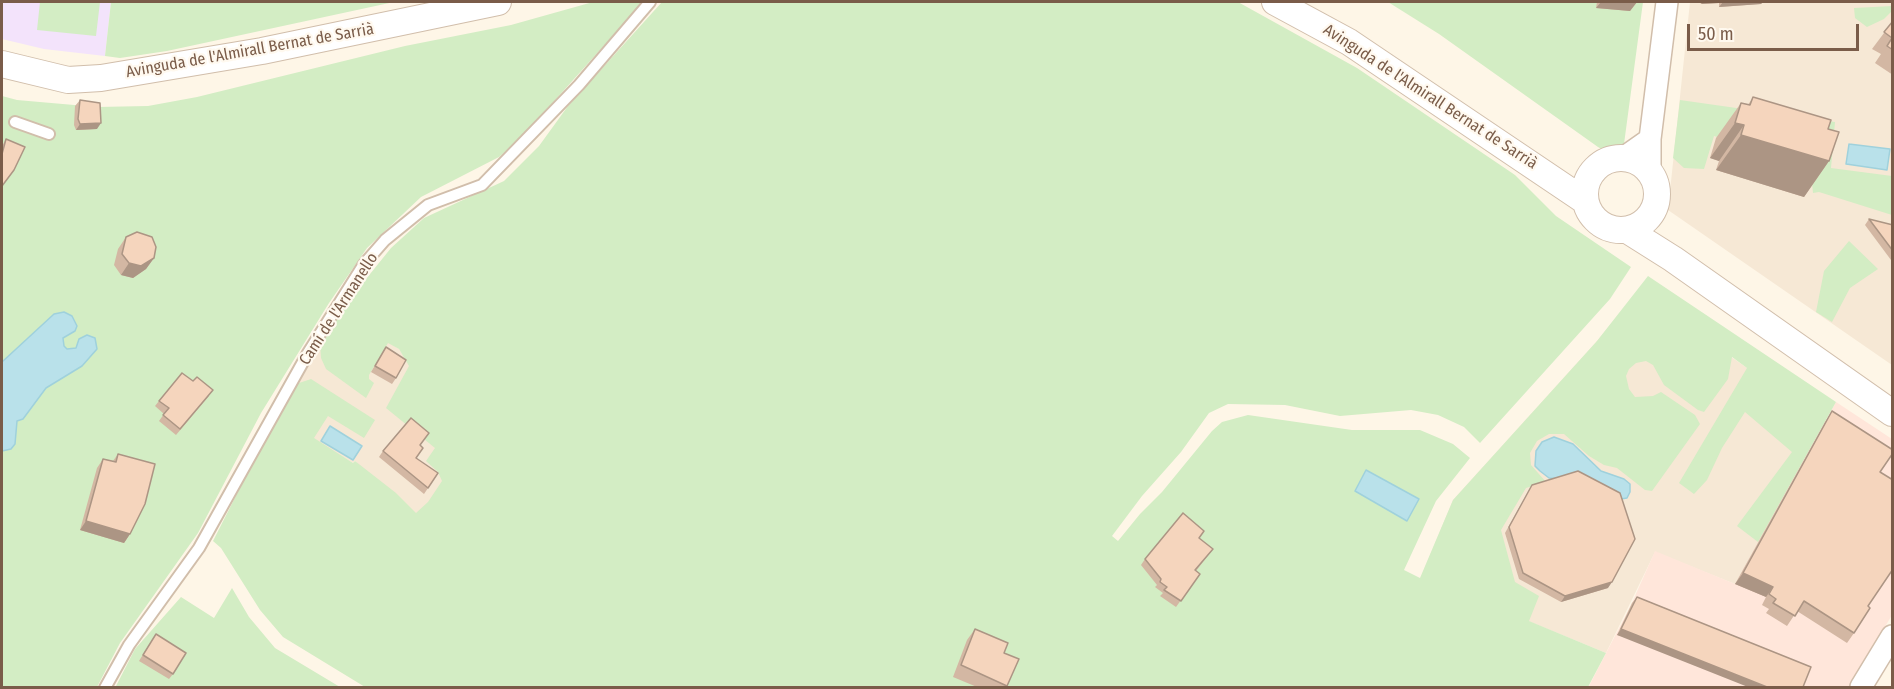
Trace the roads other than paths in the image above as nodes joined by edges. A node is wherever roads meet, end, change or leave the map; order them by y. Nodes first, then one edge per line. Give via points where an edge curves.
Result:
1 (498, 2) edge
2 (650, 2) edge
3 (1275, 2) edge
4 (1667, 2) edge
5 (2, 64) edge
6 (15, 122) dead end
7 (49, 134) dead end
8 (1650, 139) junction
9 (1623, 158) junction
10 (1596, 168) junction
11 (1650, 172) junction
12 (1552, 177) junction
13 (1585, 201) junction
14 (1653, 211) junction
15 (1627, 230) junction
16 (1666, 254) junction
17 (1893, 413) edge
18 (1893, 636) edge
19 (105, 687) edge
20 (1860, 687) edge

1 - 5 street, Avinguda de l'Almirall Bernat de Sarrià via 262,51 101,78 68,80
2 - 19 lane, Camí de l'Armanello via 579,85 482,184 428,205 385,240 364,264 308,353 199,548 129,645
3 - 12 street, Avinguda de l'Almirall Bernat de Sarrià via 1350,42
4 - 8 street
6 - 7 lane
8 - 9 street
8 - 11 street
9 - 10 street via 1606,161
9 - 11 street
10 - 12 street, Avinguda de l'Almirall Bernat de Sarrià
10 - 13 street via 1588,177
11 - 14 street via 1657,194
12 - 13 street, Avinguda de l'Almirall Bernat de Sarrià
13 - 15 street via 1596,222 1606,228
14 - 15 street via 1641,225
14 - 16 street
15 - 16 street
16 - 17 street
18 - 20 street

